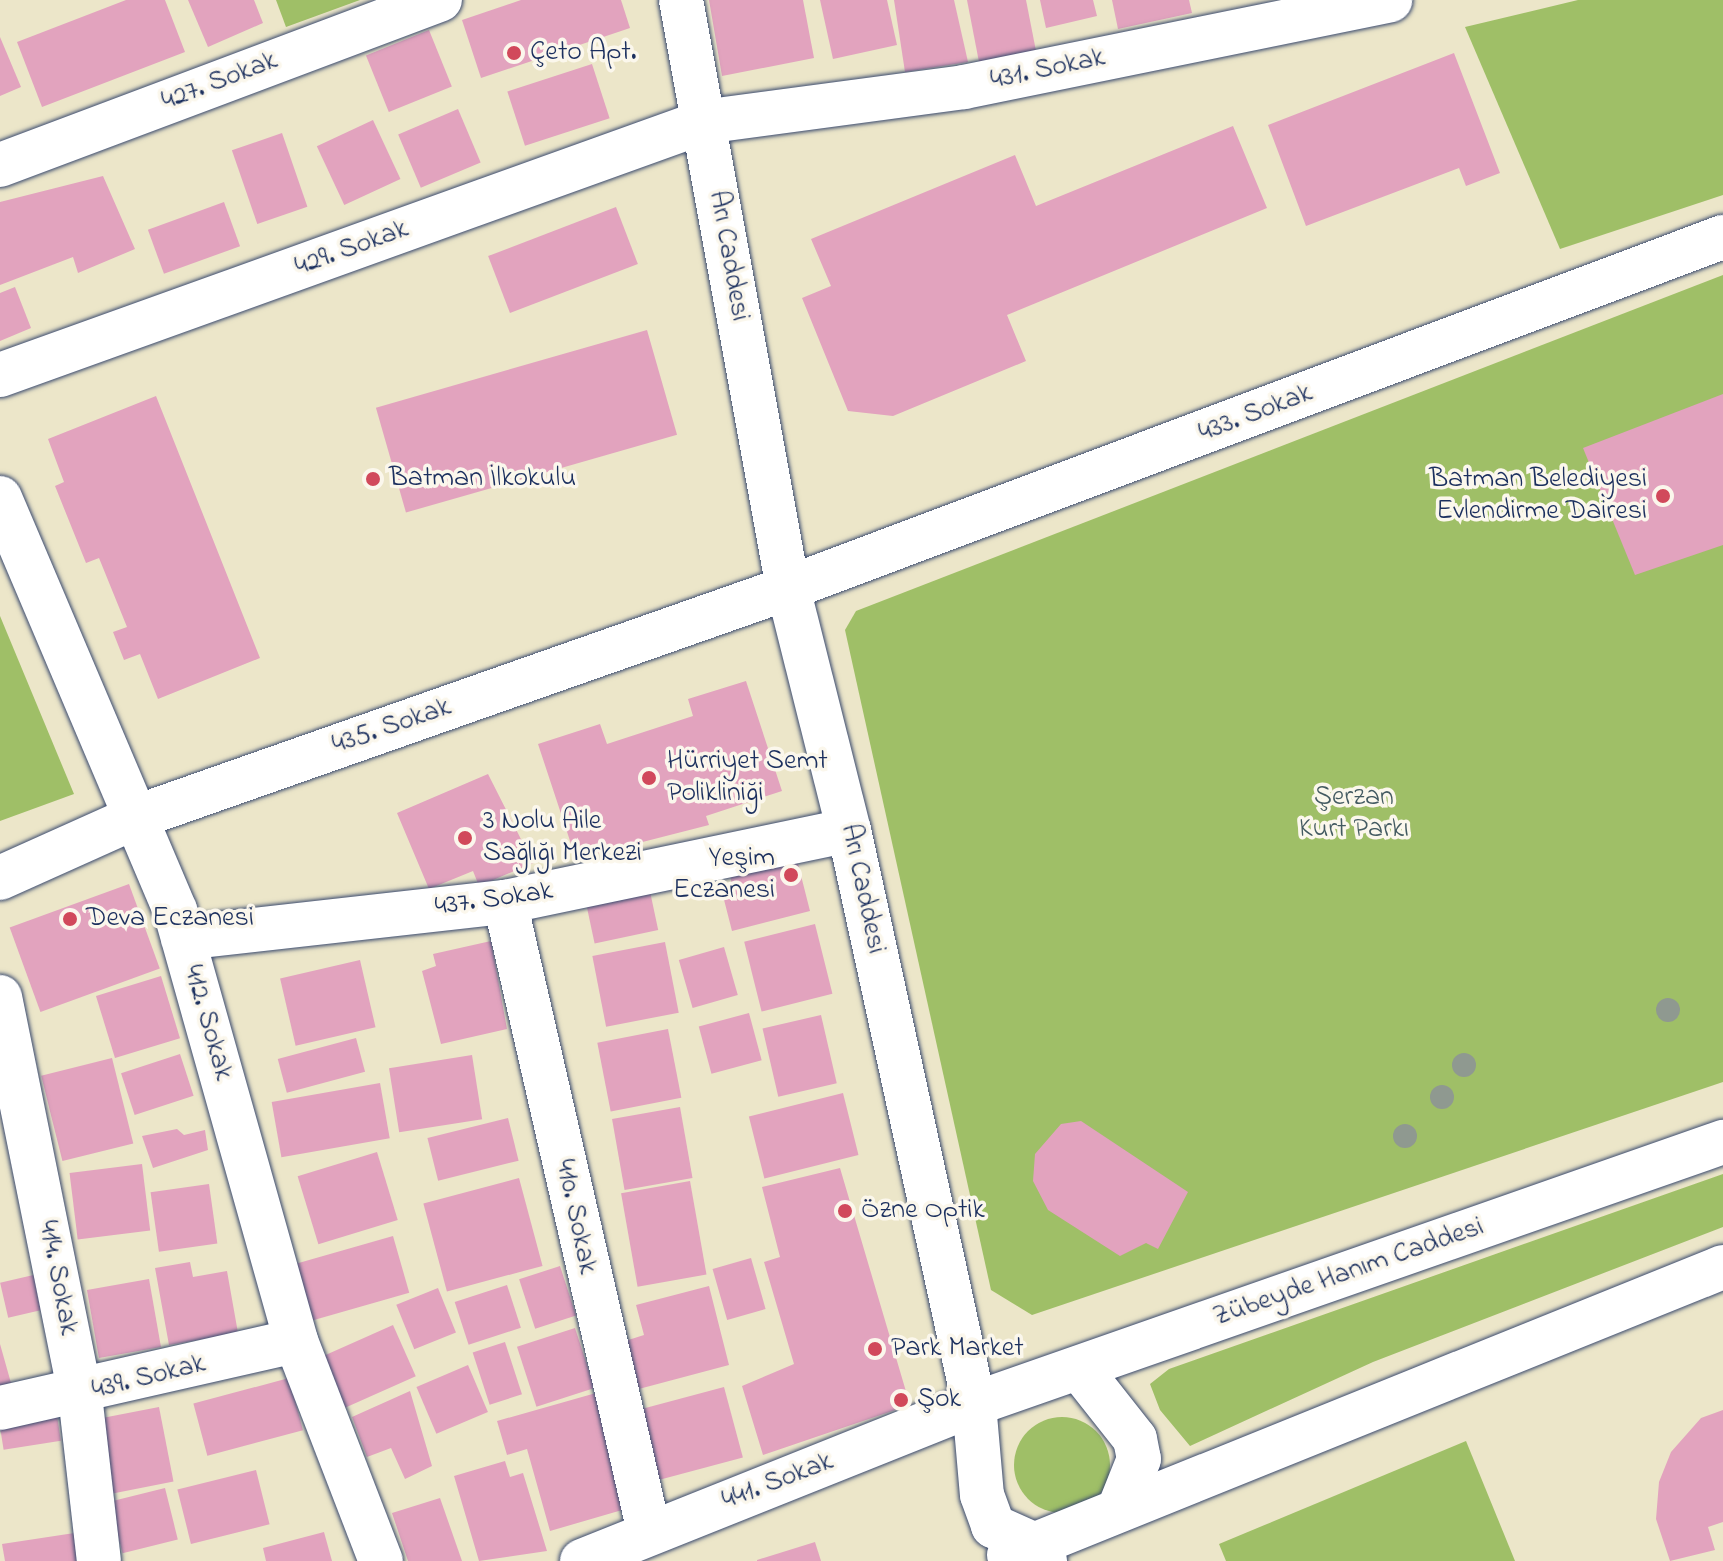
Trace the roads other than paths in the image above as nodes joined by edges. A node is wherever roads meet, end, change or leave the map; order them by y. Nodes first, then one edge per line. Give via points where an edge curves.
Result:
1 (440, 0) edge
2 (681, 0) edge
3 (1390, 0) edge
4 (703, 122) junction
5 (0, 165) edge
6 (1723, 237) edge
7 (0, 375) edge
8 (0, 498) edge
9 (788, 588) junction
10 (131, 819) junction
11 (849, 830) junction
12 (0, 878) edge
13 (505, 902) junction
14 (183, 938) junction
15 (0, 997) edge
16 (1723, 1142) edge
17 (1723, 1267) edge
18 (296, 1341) junction
19 (1079, 1368) junction
20 (80, 1395) junction
21 (974, 1404) junction
22 (0, 1408) edge
23 (1119, 1509) junction
24 (649, 1532) junction
25 (1025, 1555) edge
26 (99, 1561) edge
27 (381, 1561) edge
28 (582, 1561) edge

1 - 5 street, 427. Sokak
2 - 4 street, Arı Caddesi
3 - 4 street, 431. Sokak via 964,87
4 - 7 street, 429. Sokak
4 - 9 street, Arı Caddesi
6 - 9 street, 433. Sokak
8 - 10 street, 412. Sokak
9 - 10 street, 435. Sokak
9 - 11 street, Arı Caddesi
10 - 12 street, 435. Sokak
10 - 14 street, 412. Sokak
11 - 13 street, 437. Sokak
11 - 21 street, Arı Caddesi
13 - 14 street, 437. Sokak
13 - 24 street, 410. Sokak
14 - 18 street, 412. Sokak
15 - 20 street, 414. Sokak
16 - 19 street, Zübeyde Hanım Caddesi
17 - 23 street
18 - 20 street, 439. Sokak
18 - 27 street, 412. Sokak
19 - 21 street, Zübeyde Hanım Caddesi
19 - 23 street via 1135,1439 1139,1459
20 - 22 street, 439. Sokak
20 - 26 street, 414. Sokak
21 - 24 street, 441. Sokak
21 - 25 street, Arı Caddesi via 982,1495 993,1526
23 - 25 street
24 - 28 street, 441. Sokak

